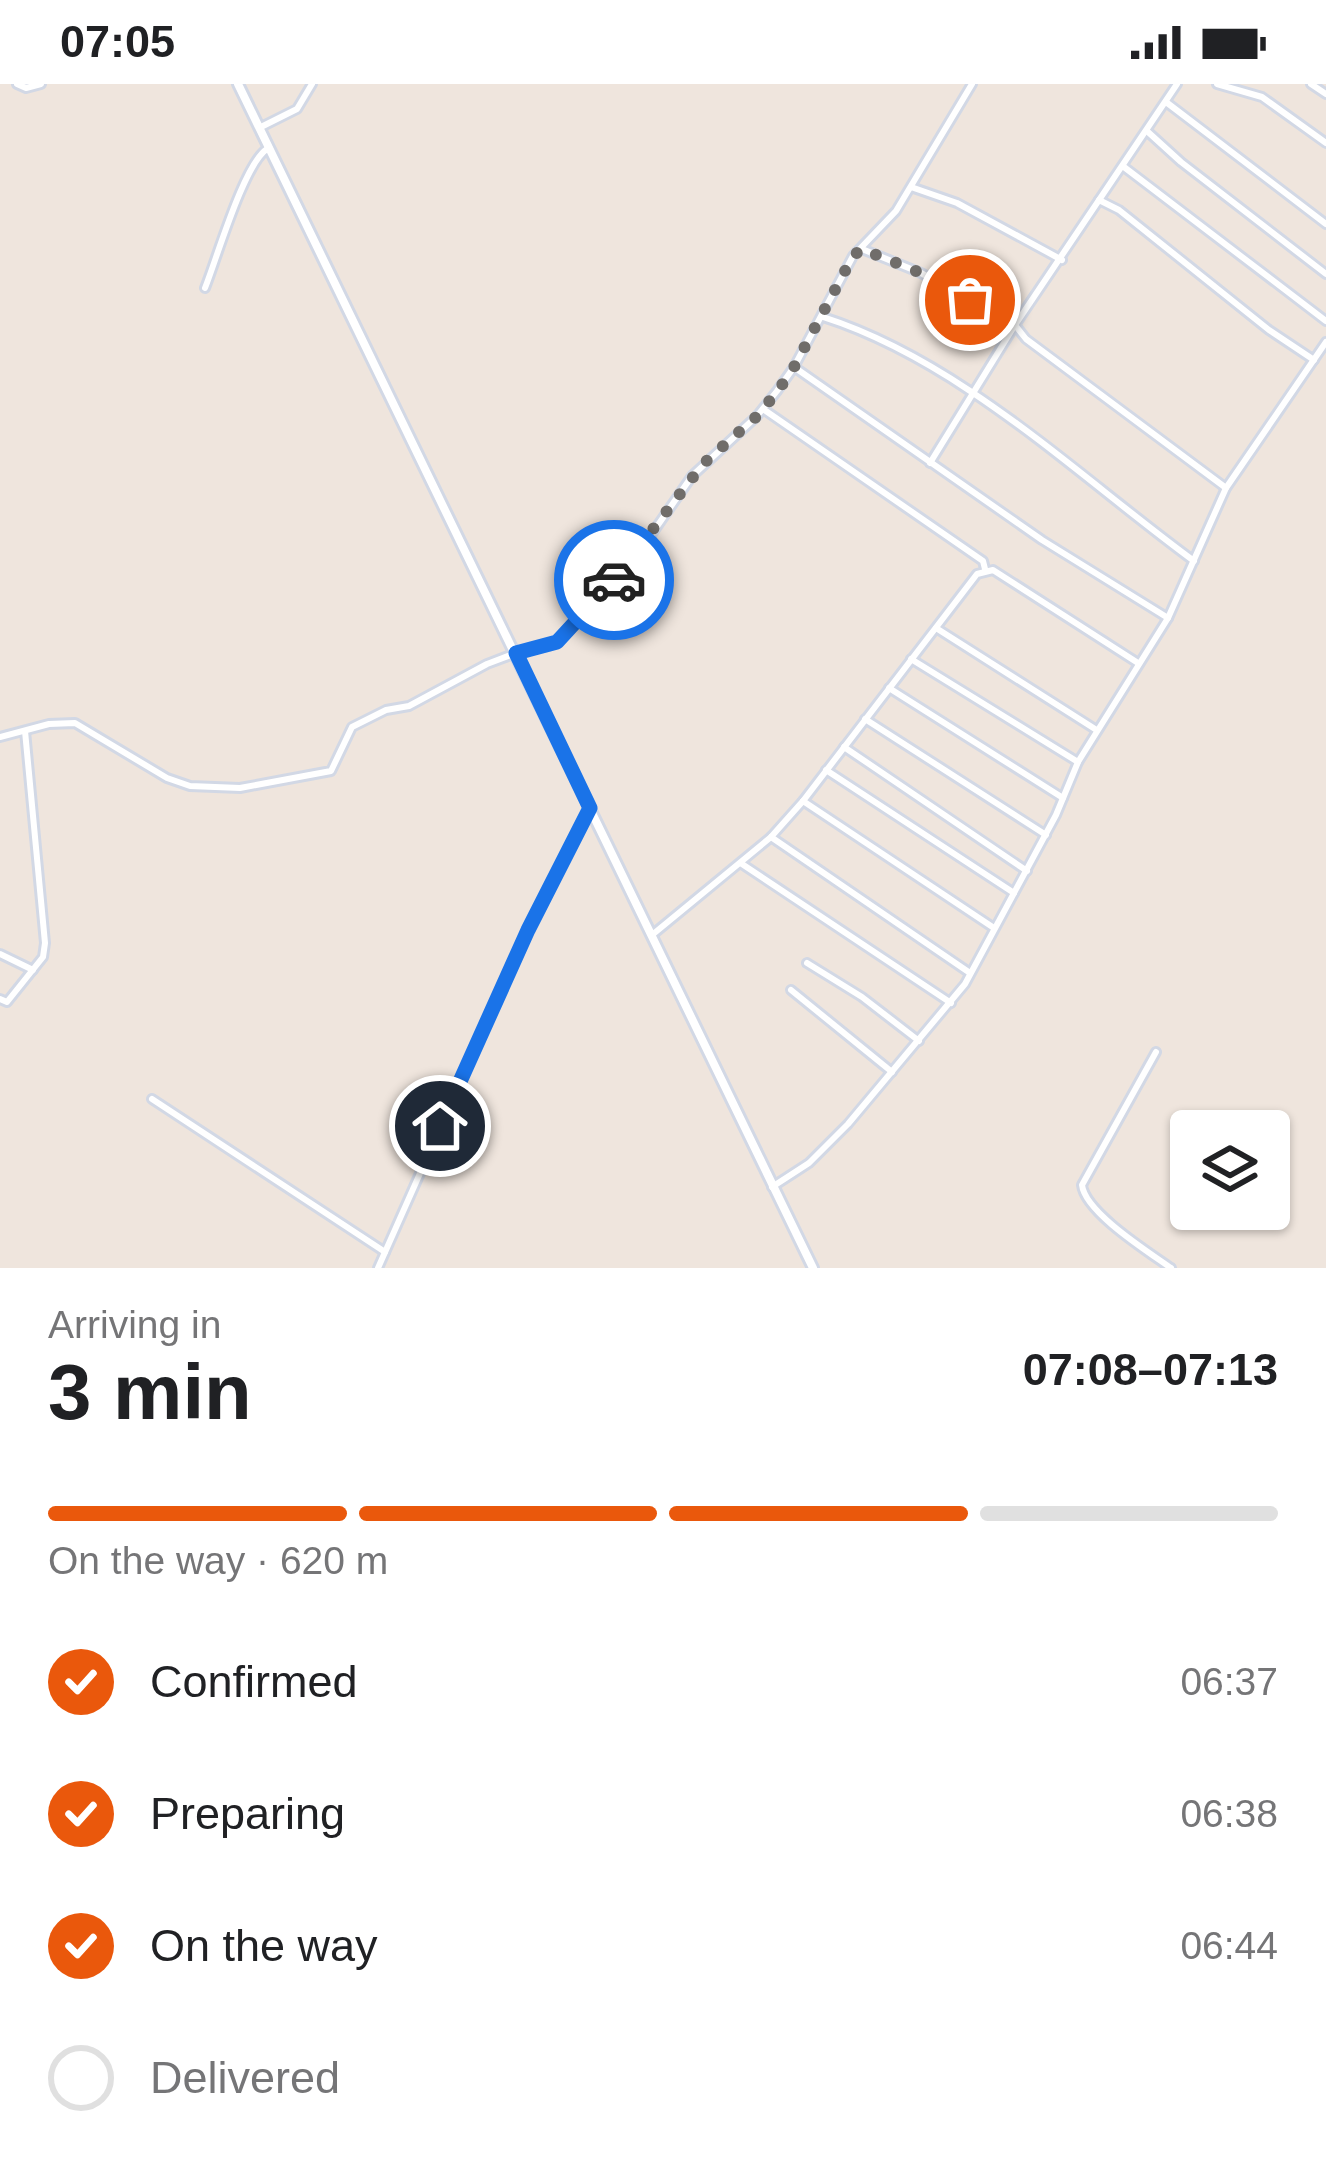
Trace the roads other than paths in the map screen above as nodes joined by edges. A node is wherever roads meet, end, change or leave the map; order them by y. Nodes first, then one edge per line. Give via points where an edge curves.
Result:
1 (17, 84) edge
2 (41, 84) edge
3 (238, 84) edge
4 (312, 84) edge
5 (972, 84) edge
6 (1177, 84) edge
7 (1217, 84) edge
8 (1311, 84) edge
9 (1326, 94) edge
10 (1166, 102) junction
11 (259, 128) junction
12 (1148, 132) junction
13 (1326, 143) edge
14 (267, 148) junction
15 (1124, 167) junction
16 (910, 187) junction
17 (1100, 200) junction
18 (1326, 224) edge
19 (862, 249) junction
20 (1062, 260) junction
21 (1326, 274) edge
22 (205, 288) dead end
23 (821, 316) junction
24 (1326, 321) edge
25 (1016, 326) junction
26 (1326, 342) edge
27 (1314, 360) junction
28 (794, 367) junction
29 (973, 392) junction
30 (763, 409) junction
31 (930, 463) junction
32 (1226, 488) junction
33 (1194, 561) junction
34 (985, 569) junction
35 (1168, 618) junction
36 (936, 628) junction
37 (516, 653) junction
38 (911, 659) junction
39 (1138, 663) junction
40 (889, 688) junction
41 (865, 718) junction
42 (1096, 730) junction
43 (26, 731) junction
44 (0, 737) edge
45 (844, 747) junction
46 (1078, 762) junction
47 (826, 770) junction
48 (1064, 798) junction
49 (803, 801) junction
50 (590, 808) junction
51 (1046, 835) junction
52 (771, 837) junction
53 (742, 864) junction
54 (1027, 871) junction
55 (1014, 893) junction
56 (994, 928) junction
57 (652, 935) junction
58 (0, 954) edge
59 (807, 963) dead end
60 (33, 970) junction
61 (970, 973) junction
62 (791, 990) dead end
63 (0, 999) edge
64 (951, 1004) junction
65 (919, 1041) junction
66 (1156, 1052) dead end
67 (892, 1072) junction
68 (152, 1099) dead end
69 (772, 1187) junction
70 (385, 1252) junction
71 (378, 1268) edge
72 (812, 1268) edge
73 (1171, 1268) edge

1 - 2 street
3 - 11 street
4 - 11 street via 297,109
5 - 16 street
6 - 10 street
7 - 13 street via 1262,97
8 - 9 street
10 - 12 street
10 - 18 street
11 - 14 street
12 - 15 street
12 - 21 street
14 - 22 street via 257,155
14 - 37 street
15 - 17 street
15 - 24 street
16 - 19 street
16 - 20 street
17 - 20 street
17 - 27 street
19 - 23 street
19 - 25 street
20 - 25 street
23 - 28 street
23 - 29 street via 863,329
25 - 29 street
25 - 32 street
26 - 27 street
27 - 32 street
28 - 30 street
28 - 31 street
29 - 31 street
29 - 33 street
30 - 34 street
30 - 37 street via 703,464 566,634
31 - 35 street
32 - 33 street
33 - 35 street
34 - 36 street
34 - 39 street
35 - 39 street
36 - 38 street
36 - 42 street
37 - 43 street via 352,727 331,771 240,788 181,783 75,723
37 - 50 street
38 - 40 street
38 - 46 street
39 - 42 street
40 - 41 street
40 - 48 street
41 - 45 street
41 - 51 street
42 - 46 street
43 - 44 street
43 - 60 street via 45,944
45 - 47 street
45 - 54 street
46 - 48 street
47 - 49 street
47 - 55 street
48 - 51 street
49 - 52 street
49 - 56 street
50 - 57 street
50 - 70 street
51 - 54 street
52 - 53 street
52 - 61 street
53 - 57 street
53 - 64 street
54 - 55 street
55 - 56 street
56 - 61 street
57 - 69 street
58 - 60 street
59 - 65 street
60 - 63 street via 7,1002
61 - 64 street
62 - 67 street
64 - 65 street
65 - 67 street
66 - 73 street via 1082,1192
67 - 69 street via 817,1156
68 - 70 street
69 - 72 street
70 - 71 street

